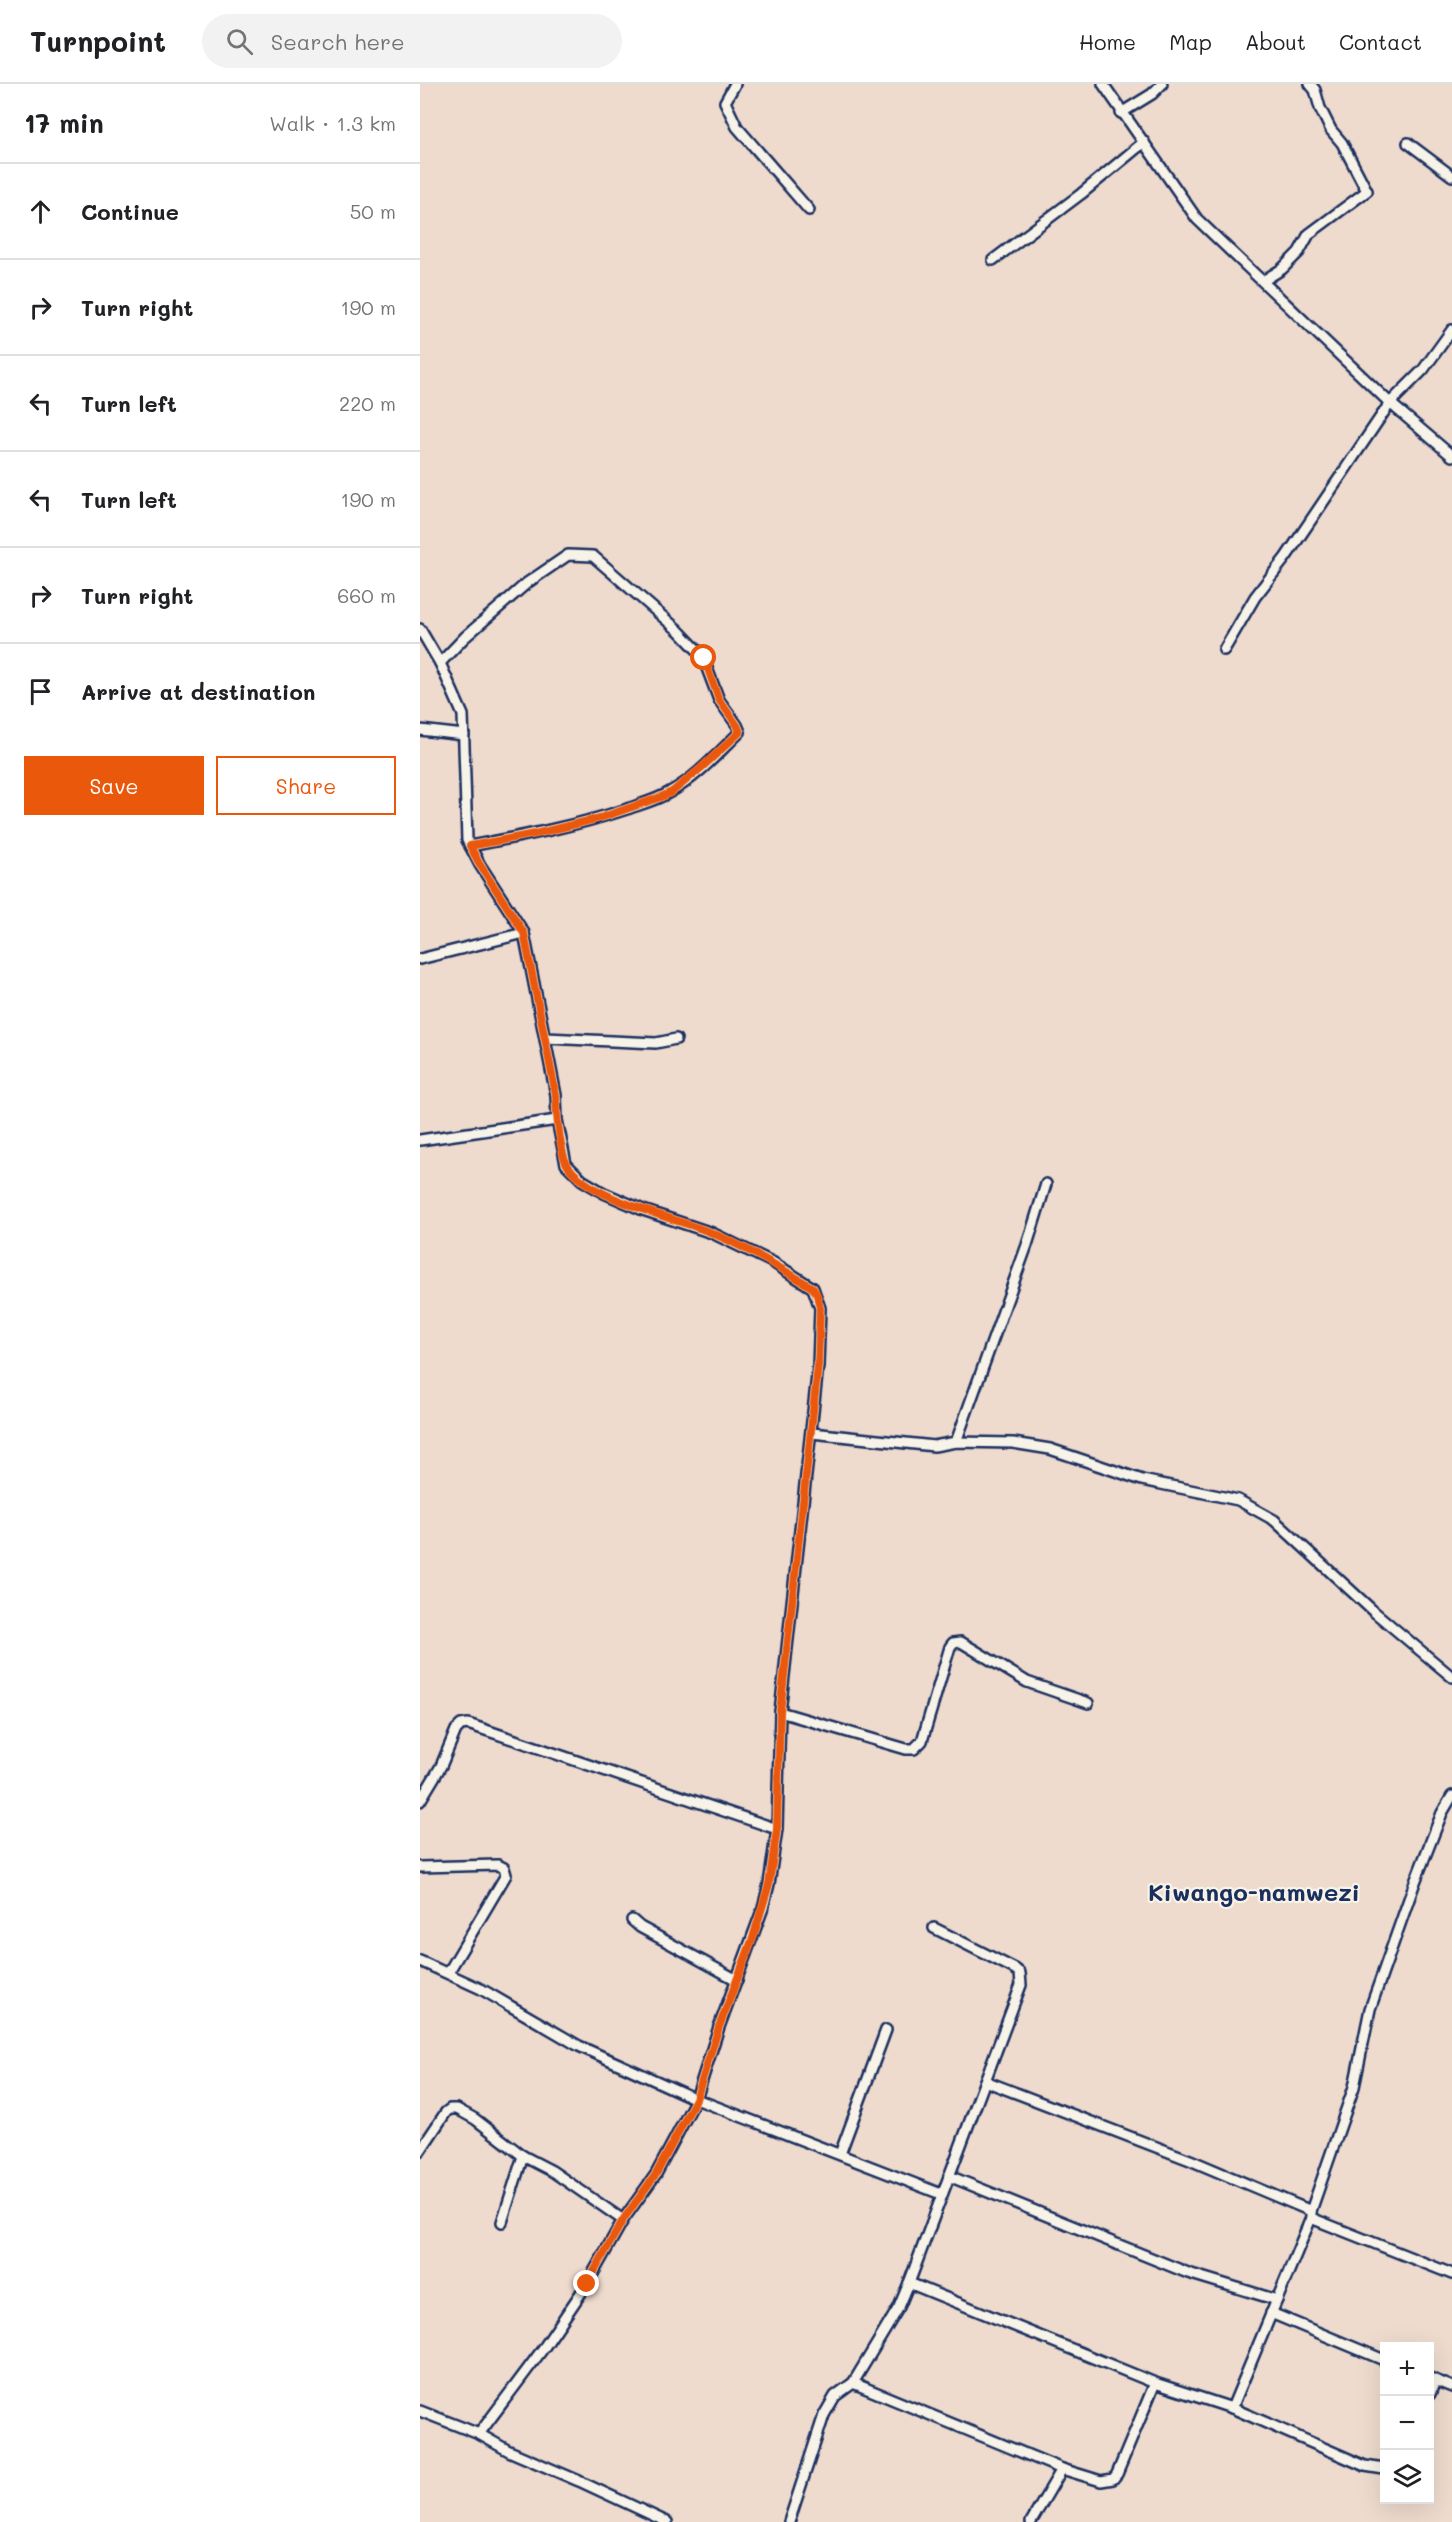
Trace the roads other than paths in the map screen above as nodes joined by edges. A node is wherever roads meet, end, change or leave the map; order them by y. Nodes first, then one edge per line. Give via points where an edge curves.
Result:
1 (735, 84) edge
2 (1103, 84) edge
3 (1162, 84) edge
4 (1310, 84) edge
5 (1121, 113) junction
6 (1144, 142) junction
7 (1407, 143) dead end
8 (1452, 176) edge
9 (809, 210) dead end
10 (993, 260) dead end
11 (1263, 281) junction
12 (1452, 330) edge
13 (1390, 403) junction
14 (1452, 456) edge
15 (420, 629) edge
16 (1224, 650) dead end
17 (441, 663) junction
18 (420, 730) edge
19 (464, 735) junction
20 (470, 846) junction
21 (524, 933) junction
22 (420, 959) edge
23 (545, 1038) junction
24 (676, 1039) dead end
25 (557, 1120) junction
26 (420, 1140) edge
27 (1046, 1184) dead end
28 (812, 1433) junction
29 (956, 1442) junction
30 (1452, 1677) edge
31 (1088, 1703) dead end
32 (780, 1712) junction
33 (1452, 1796) edge
34 (420, 1801) edge
35 (777, 1829) junction
36 (420, 1867) edge
37 (632, 1920) dead end
38 (934, 1928) dead end
39 (420, 1961) edge
40 (448, 1973) junction
41 (737, 1980) junction
42 (886, 2030) dead end
43 (985, 2081) junction
44 (696, 2099) junction
45 (420, 2151) edge
46 (840, 2154) junction
47 (523, 2156) junction
48 (949, 2176) junction
49 (941, 2194) junction
50 (1311, 2214) junction
51 (623, 2220) junction
52 (502, 2222) dead end
53 (1452, 2274) edge
54 (909, 2283) junction
55 (1276, 2300) junction
56 (1271, 2313) junction
57 (1380, 2358) edge
58 (1434, 2380) edge
59 (853, 2383) junction
60 (1155, 2383) junction
61 (1452, 2387) edge
62 (1232, 2408) junction
63 (420, 2411) edge
64 (479, 2434) junction
65 (1380, 2468) edge
66 (1062, 2469) junction
67 (667, 2522) edge
68 (789, 2522) edge
69 (1031, 2522) edge

1 - 9 street via 725,102 737,127
2 - 5 street
3 - 5 street
4 - 11 street via 1367,191 1309,234 1299,252
5 - 6 street
6 - 10 street
6 - 11 street via 1197,219
7 - 8 street
11 - 13 street
12 - 13 street via 1424,370
13 - 14 street
13 - 16 street via 1255,597
15 - 17 street
17 - 19 street via 463,715
17 - 20 street via 527,583 568,555 593,556 702,655 719,700 740,732 672,792 661,797 600,818
18 - 19 street
19 - 20 street
20 - 21 street
21 - 22 street
21 - 23 street
23 - 24 street via 656,1043
23 - 25 street
25 - 26 street
25 - 28 street via 566,1164 582,1180 643,1210 712,1233 774,1263 813,1288 820,1308
27 - 29 street
28 - 29 street via 934,1446
28 - 32 street
29 - 30 street via 1013,1443 1050,1449 1142,1480 1238,1500 1274,1520
31 - 32 street via 1027,1682 961,1642 950,1647 922,1741 914,1749
32 - 35 street
33 - 50 street via 1415,1882 1370,2009 1354,2087
34 - 35 street via 456,1731 468,1724
35 - 41 street via 763,1908
36 - 40 street via 498,1865 506,1875
37 - 41 street
38 - 43 street via 1015,1969 1022,1978
39 - 40 street
40 - 44 street via 579,2046
41 - 44 street
42 - 46 street
43 - 48 street
43 - 50 street via 1190,2160
44 - 46 street
44 - 51 street via 656,2174
45 - 47 street via 446,2112 453,2108 475,2119
46 - 49 street
47 - 51 street
47 - 52 street
48 - 49 street
48 - 55 street via 1188,2273
49 - 54 street
50 - 53 street
50 - 55 street
51 - 64 street via 569,2311
54 - 59 street via 899,2307
54 - 60 street
55 - 56 street
56 - 57 street
56 - 62 street
58 - 61 street
59 - 66 street
59 - 68 street via 835,2396 824,2415
60 - 62 street
60 - 66 street via 1113,2479 1101,2481
62 - 65 street via 1365,2466
63 - 64 street
64 - 67 street
66 - 69 street

